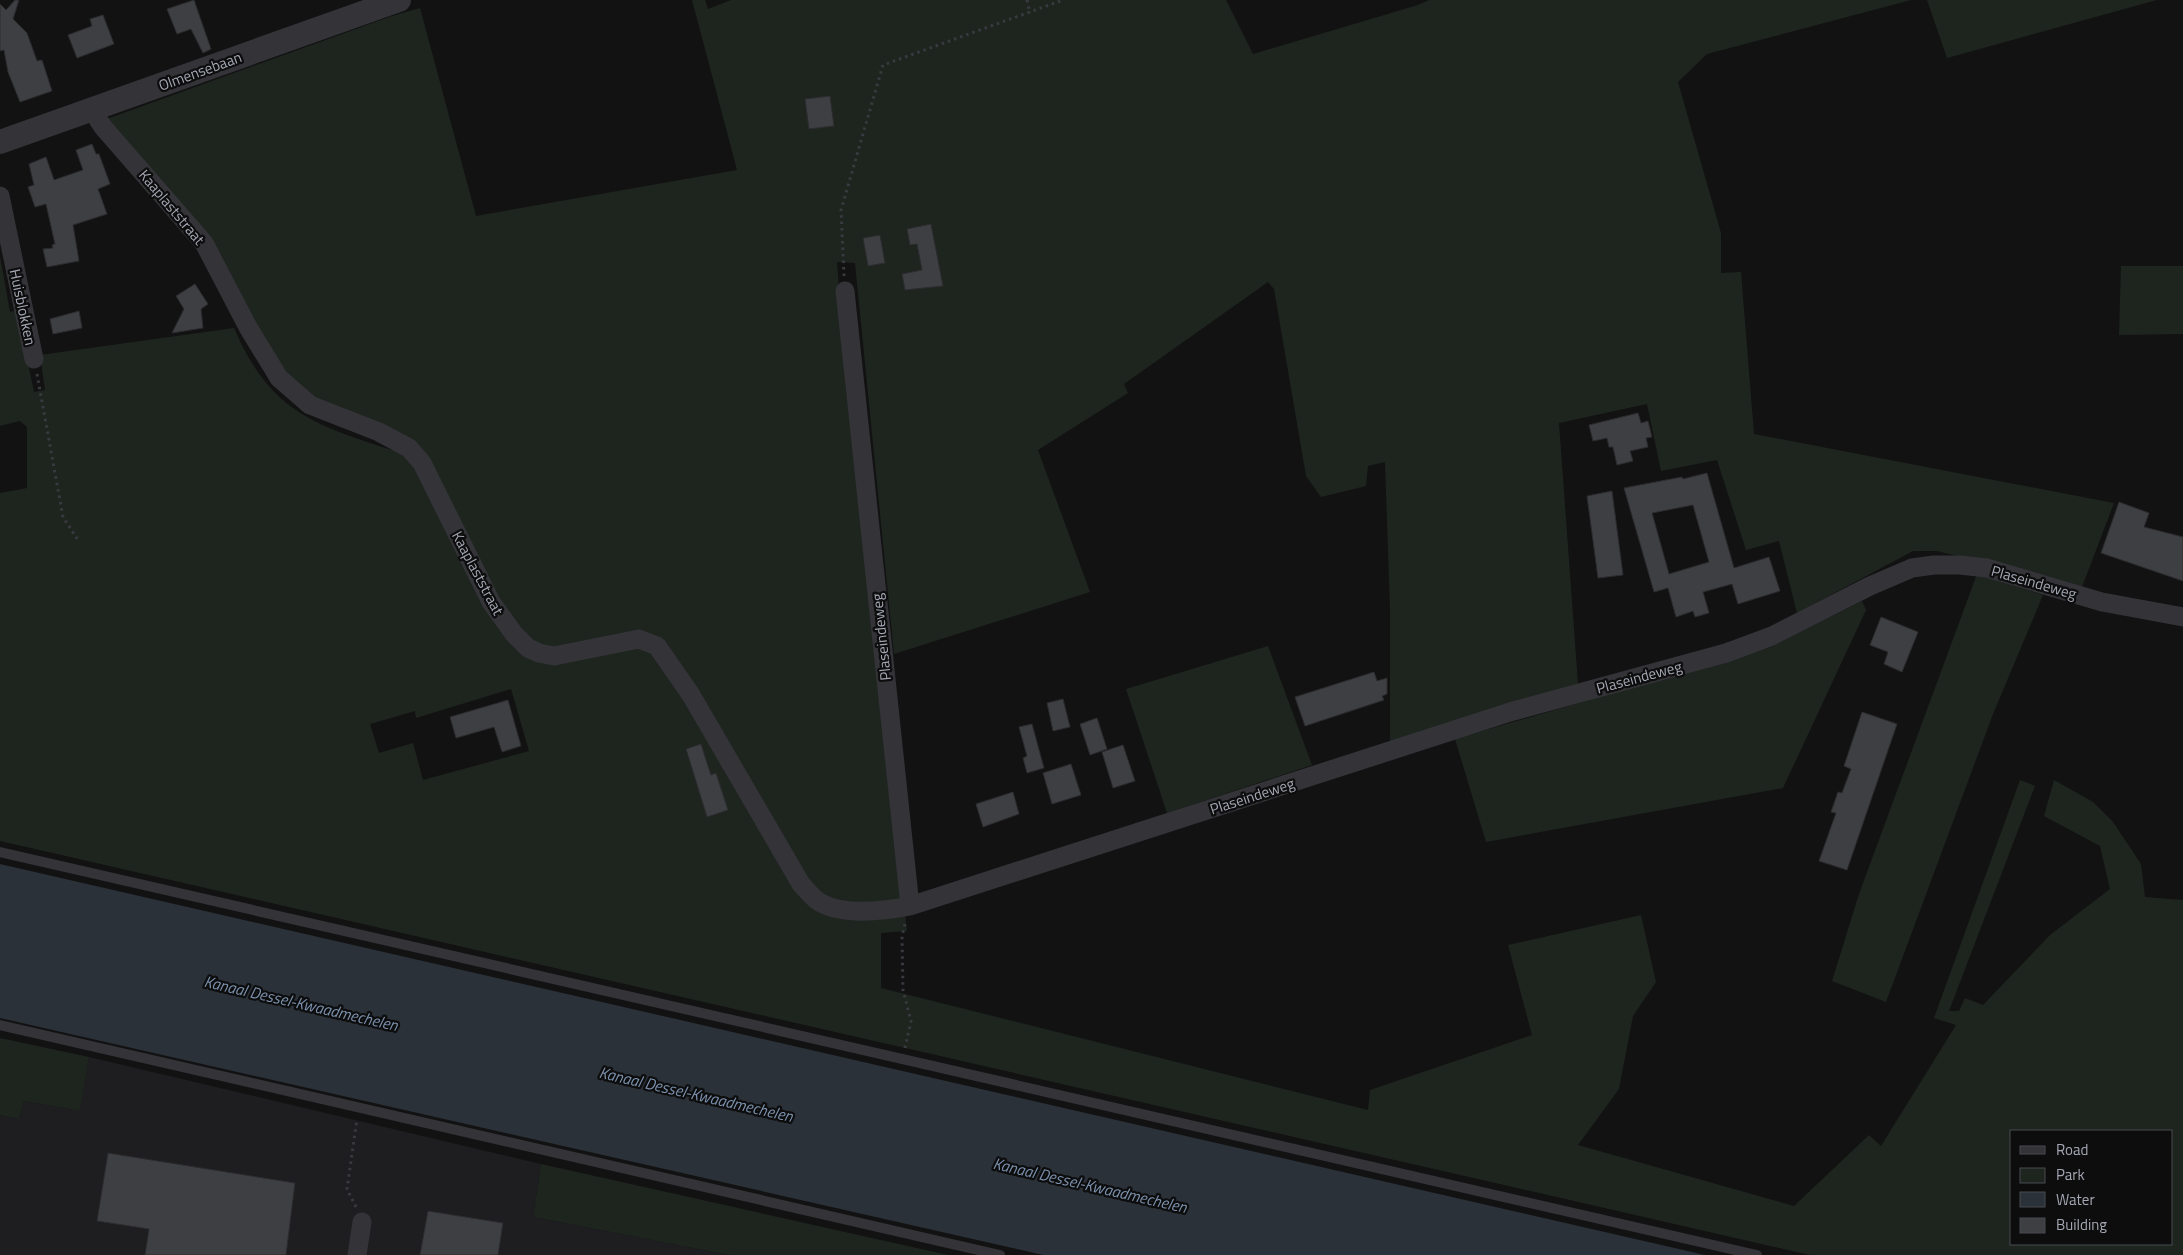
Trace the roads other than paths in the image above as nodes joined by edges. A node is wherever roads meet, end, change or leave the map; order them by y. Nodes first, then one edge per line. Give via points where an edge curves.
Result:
1 (399, 0) edge
2 (92, 110) junction
3 (0, 142) edge
4 (0, 196) edge
5 (845, 291) road end
6 (34, 359) road end
7 (2183, 617) edge
8 (0, 852) edge
9 (910, 906) junction
10 (0, 1025) edge
11 (362, 1222) road end
12 (357, 1255) edge
13 (1000, 1255) edge
14 (1757, 1255) edge

1 - 2 street, Olmensebaan
2 - 3 street, Olmensebaan
2 - 9 street, Kaaplaststraat via 103,127 204,243 249,330 279,378 310,406 379,432 409,448 422,463 492,602 521,641 539,653 554,656 639,639 657,646 690,695 800,884 820,903 856,912
4 - 6 street, Huisblokken
5 - 9 street, Plaseindeweg
7 - 9 street, Plaseindeweg via 2102,602 1986,568 1960,565 1912,568 1772,636 1726,653 1510,712
8 - 14 lane
10 - 13 lane
11 - 12 street

